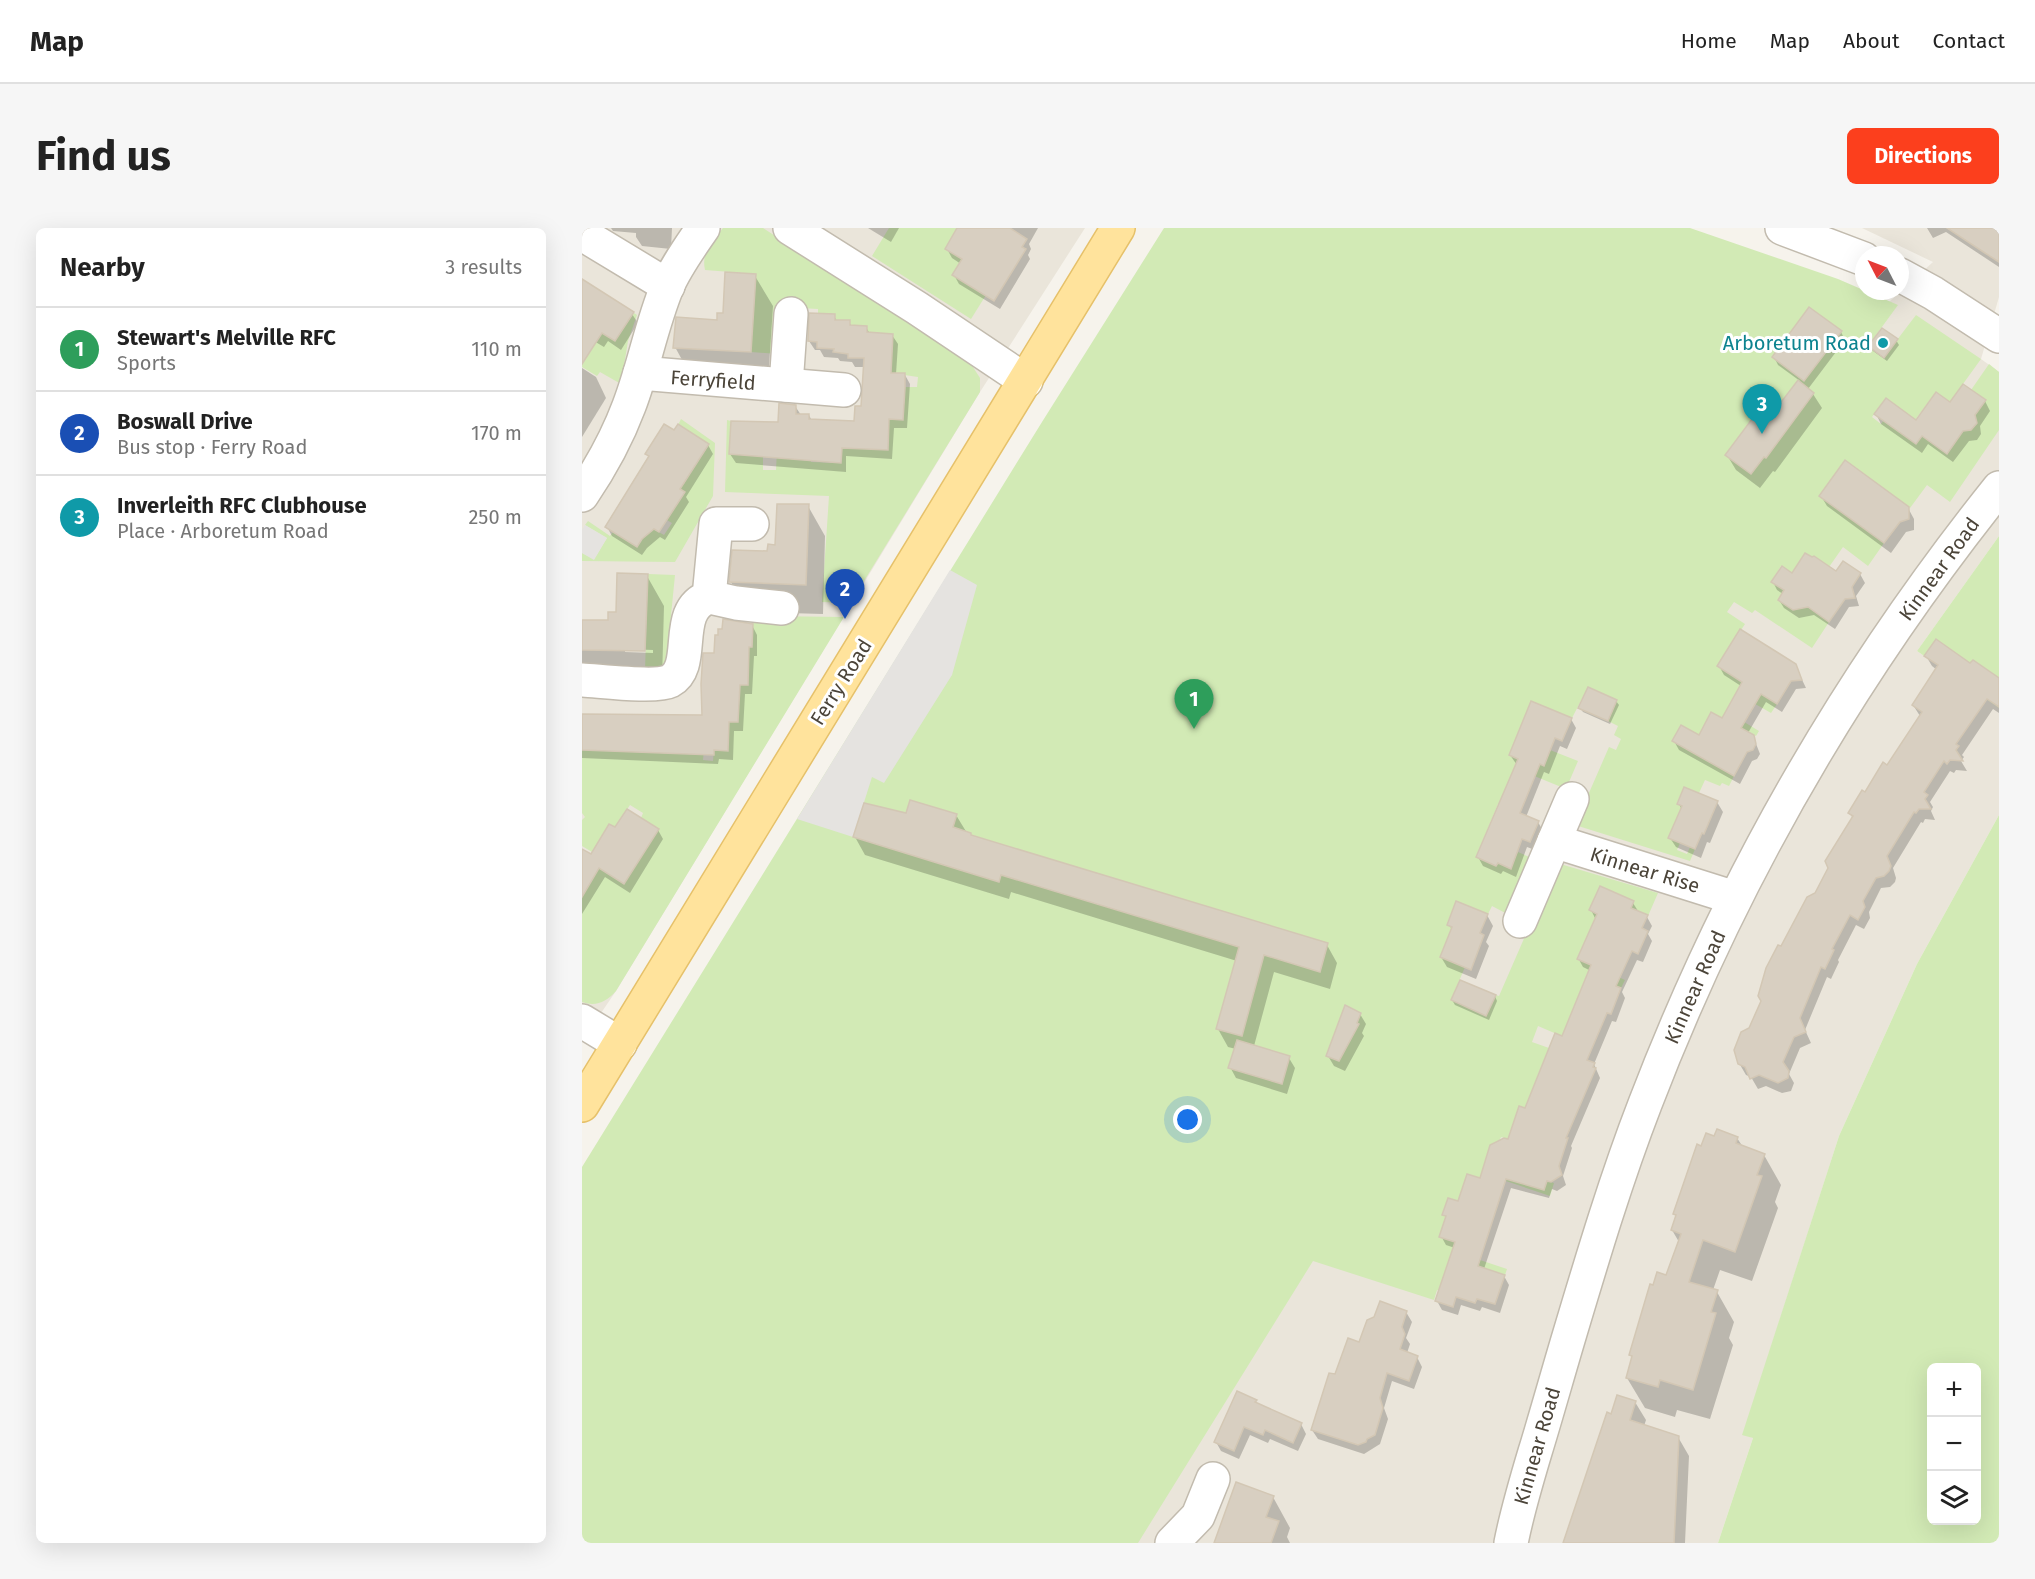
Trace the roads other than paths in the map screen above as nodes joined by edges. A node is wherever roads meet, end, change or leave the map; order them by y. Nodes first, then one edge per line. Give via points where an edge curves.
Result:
1 (703, 228) edge
2 (790, 228) edge
3 (1119, 228) edge
4 (1782, 228) edge
5 (582, 234) edge
6 (1855, 256) edge
7 (1909, 280) edge
8 (668, 286) junction
9 (791, 314) dead end
10 (1999, 336) edge
11 (640, 373) junction
12 (1026, 381) junction
13 (786, 385) junction
14 (844, 390) dead end
15 (1999, 488) edge
16 (582, 495) edge
17 (752, 524) dead end
18 (709, 597) junction
19 (782, 608) dead end
20 (582, 681) edge
21 (1572, 800) dead end
22 (1554, 842) junction
23 (1735, 898) junction
24 (1520, 921) dead end
25 (582, 1021) edge
26 (620, 1044) junction
27 (582, 1105) edge
28 (1212, 1479) dead end
29 (1172, 1543) edge
30 (1511, 1543) edge

1 - 8 street, Ferryfield
2 - 12 street
3 - 12 main road, Ferry Road
4 - 6 street
5 - 8 street
7 - 10 street
8 - 11 street, Ferryfield
9 - 13 street
11 - 13 street, Ferryfield
11 - 16 street, Ferryfield via 614,442
12 - 26 main road, Ferry Road
13 - 14 street, Ferryfield
15 - 23 street, Kinnear Road via 1934,572 1886,643 1788,800
17 - 18 street via 716,524
18 - 19 street
18 - 20 street via 693,610 681,668 669,681
21 - 22 street
22 - 23 street, Kinnear Rise
22 - 24 street
23 - 30 street, Kinnear Road via 1661,1065 1620,1173
25 - 26 street
26 - 27 main road, Ferry Road
28 - 29 street via 1198,1516

